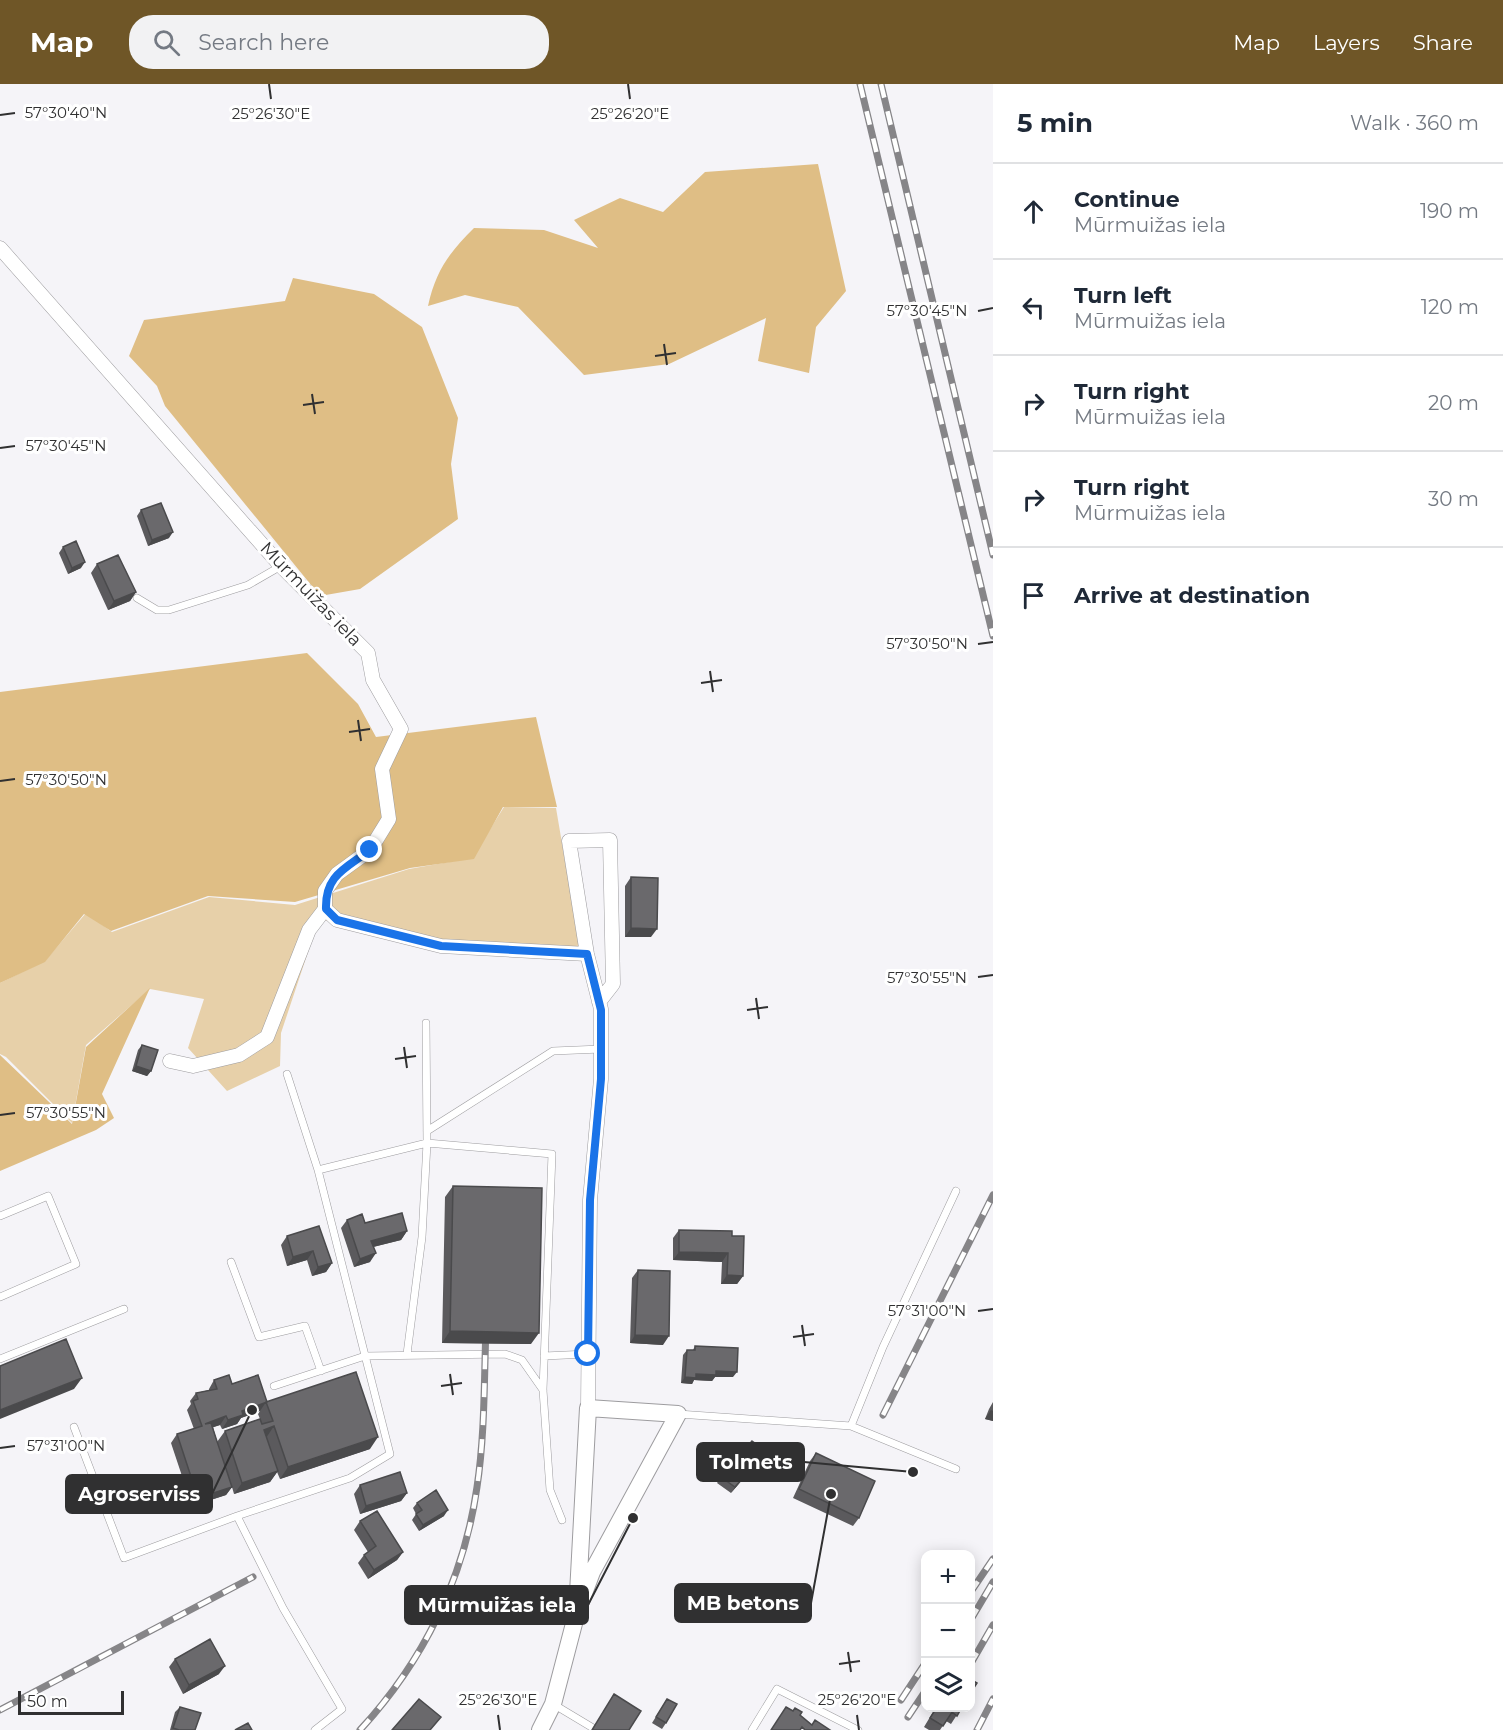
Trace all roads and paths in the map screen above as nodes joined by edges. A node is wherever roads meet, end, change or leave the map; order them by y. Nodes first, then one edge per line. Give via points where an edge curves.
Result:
1 (0, 248) edge
2 (281, 566) junction
3 (137, 598) edge
4 (326, 909) junction
5 (587, 954) junction
6 (599, 1002) junction
7 (426, 1023) dead end
8 (601, 1049) junction
9 (170, 1061) dead end
10 (287, 1074) dead end
11 (427, 1131) junction
12 (427, 1143) junction
13 (318, 1170) junction
14 (956, 1191) dead end
15 (0, 1216) edge
16 (231, 1262) dead end
17 (0, 1297) edge
18 (124, 1309) dead end
19 (407, 1354) junction
20 (588, 1354) junction
21 (365, 1356) junction
22 (544, 1356) junction
23 (0, 1359) edge
24 (321, 1371) junction
25 (274, 1386) dead end
26 (543, 1390) junction
27 (588, 1408) junction
28 (678, 1414) junction
29 (851, 1426) junction
30 (74, 1427) dead end
31 (956, 1469) dead end
32 (237, 1516) junction
33 (562, 1520) dead end
34 (577, 1612) junction
35 (553, 1704) junction
36 (593, 1728) edge
37 (315, 1730) edge
38 (540, 1730) edge
39 (752, 1730) edge
40 (858, 1730) edge

1 - 2 street, Mūrmuižas iela
2 - 3 lane via 248,585 169,610 157,610
2 - 4 street, Mūrmuižas iela via 368,653 374,680 401,729 382,770 388,819 370,850 338,874 325,891
4 - 5 street via 337,920 441,946
4 - 9 street via 309,930 267,1037 239,1054 194,1066
5 - 6 street
5 - 6 street via 569,841 610,840 613,984
6 - 8 street
7 - 11 lane
8 - 11 lane via 553,1052
8 - 20 street via 590,1200
10 - 13 lane
11 - 12 lane
12 - 13 lane
12 - 19 lane via 422,1237
12 - 22 lane via 552,1154
13 - 21 lane
14 - 29 lane via 883,1347
15 - 17 lane via 48,1196 76,1264
16 - 24 lane via 259,1337 305,1326
18 - 23 lane
19 - 21 lane
19 - 26 lane via 505,1354 522,1360
20 - 22 lane
20 - 27 street
21 - 24 lane
21 - 32 lane via 390,1454 350,1478
22 - 26 lane
24 - 25 lane
26 - 33 lane via 550,1490
27 - 28 street
27 - 34 street
28 - 29 lane
28 - 34 street via 592,1572
29 - 31 lane
30 - 32 lane via 124,1558
32 - 37 lane via 283,1608 342,1709
34 - 35 street
35 - 36 lane
35 - 38 street
39 - 40 lane via 777,1689

